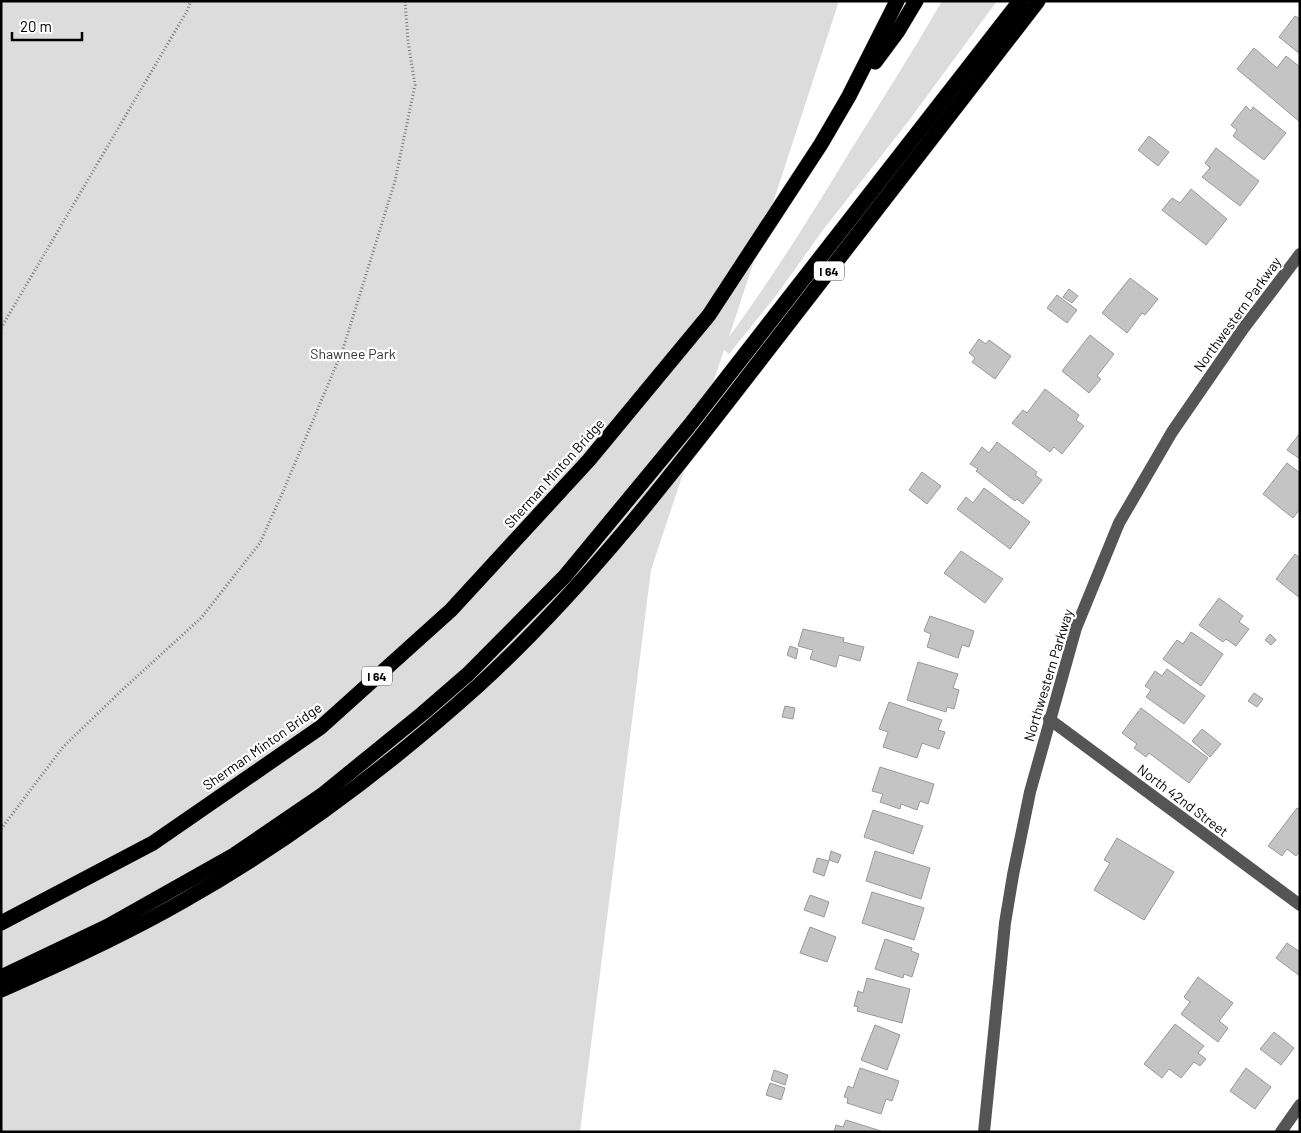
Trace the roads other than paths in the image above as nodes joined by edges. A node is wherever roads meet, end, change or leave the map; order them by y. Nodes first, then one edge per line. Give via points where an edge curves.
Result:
1 (897, 1) edge
2 (916, 1) edge
3 (1020, 1) edge
4 (1038, 1) edge
5 (849, 96) junction
6 (1300, 254) edge
7 (1049, 719) junction
8 (1300, 905) edge
9 (1, 923) edge
10 (1, 977) edge
11 (1, 990) edge
12 (1300, 1106) edge
13 (984, 1132) edge
14 (1281, 1132) edge

1 - 5 highway, I 64
2 - 5 highway via 898,31
3 - 10 highway via 689,426 565,576 468,674 322,796 234,856 108,926
4 - 11 highway, I 64 via 655,496 572,592 481,682 426,731 314,818 185,900
5 - 9 highway, Sherman Minton Bridge / I 64 via 709,315 589,460 451,610 320,727 153,843
6 - 7 street, Northwestern Parkway via 1172,432 1119,523 1076,628
7 - 8 street, North 42nd Street
7 - 13 street, Northwestern Parkway via 1030,792 1005,924
12 - 14 street

